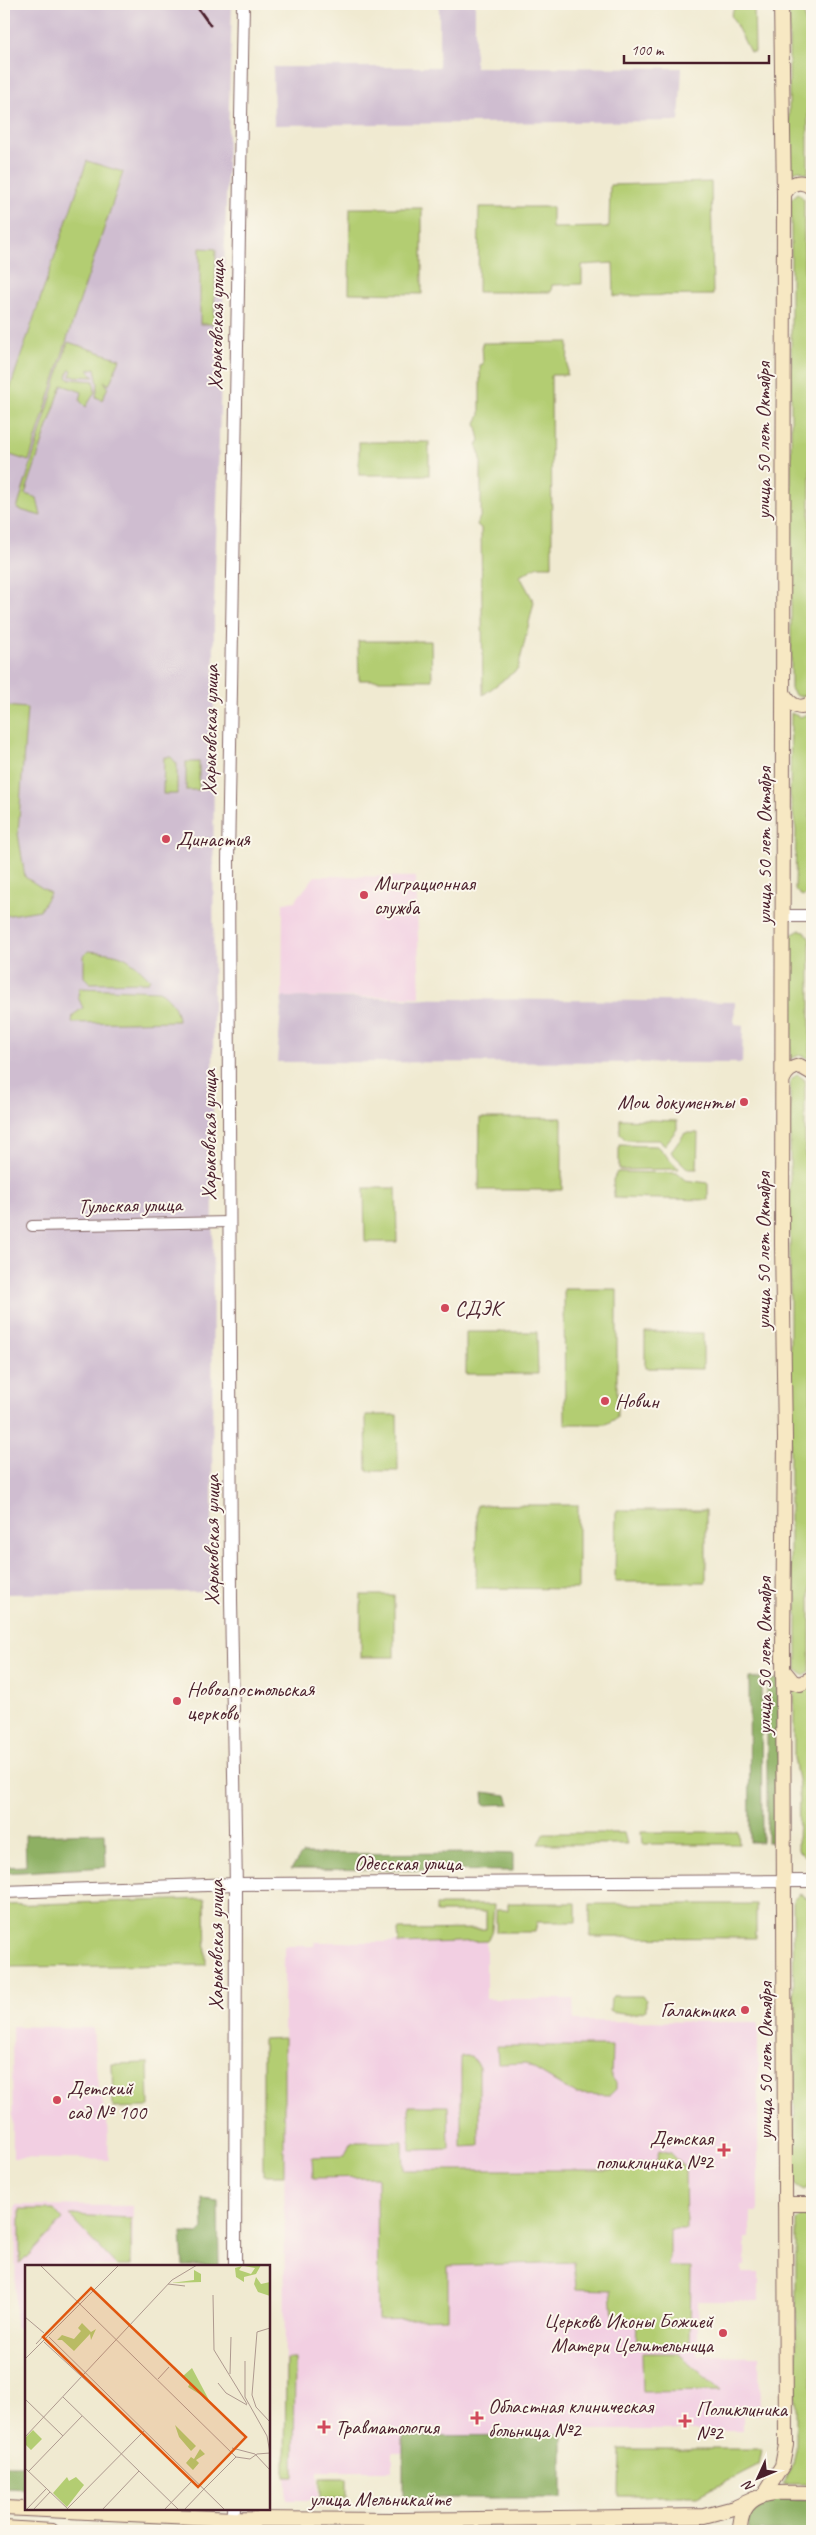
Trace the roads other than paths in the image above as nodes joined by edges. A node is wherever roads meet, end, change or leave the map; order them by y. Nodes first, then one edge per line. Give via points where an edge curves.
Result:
1 (244, 4) edge
2 (781, 4) edge
3 (812, 188) edge
4 (784, 195) junction
5 (784, 694) junction
6 (812, 702) edge
7 (784, 916) junction
8 (812, 916) edge
9 (812, 1072) edge
10 (784, 1079) junction
11 (230, 1222) junction
12 (32, 1226) dead end
13 (784, 1671) junction
14 (812, 1678) edge
15 (784, 1881) junction
16 (812, 1881) edge
17 (236, 1884) junction
18 (4, 1892) edge
19 (785, 2204) junction
20 (812, 2204) edge
21 (235, 2265) edge
22 (812, 2493) edge
23 (759, 2496) junction
24 (4, 2508) edge
25 (25, 2509) edge
26 (42, 2510) edge
27 (233, 2520) edge
28 (359, 2526) edge
29 (4, 2528) edge
30 (52, 2531) edge
31 (740, 2531) edge

1 - 11 street, Харьковская улица via 229,778
2 - 4 main road, улица 50 лет Октября
3 - 4 main road via 800,182 787,188
4 - 5 main road, улица 50 лет Октября
5 - 6 main road via 794,706 801,708
5 - 7 main road, улица 50 лет Октября
7 - 8 street
7 - 10 main road, улица 50 лет Октября
9 - 10 main road via 800,1066 793,1067
10 - 13 main road, улица 50 лет Октября
11 - 12 street, Тульская улица
11 - 17 street, Харьковская улица
13 - 14 main road via 793,1682 800,1684
13 - 15 main road, улица 50 лет Октября
15 - 16 street, Одесская улица
15 - 17 street, Одесская улица
15 - 19 main road, улица 50 лет Октября
17 - 18 street, Одесская улица
17 - 21 street, Харьковская улица
19 - 20 main road
19 - 23 main road, улица 50 лет Октября via 786,2445 782,2466
22 - 23 main road
23 - 28 main road, улица Мельникайте via 734,2508 704,2516
23 - 31 main road, улица 50 лет Октября via 744,2509
24 - 25 main road, улица Мельникайте
26 - 27 main road, улица Мельникайте
27 - 28 main road, улица Мельникайте
29 - 30 main road

